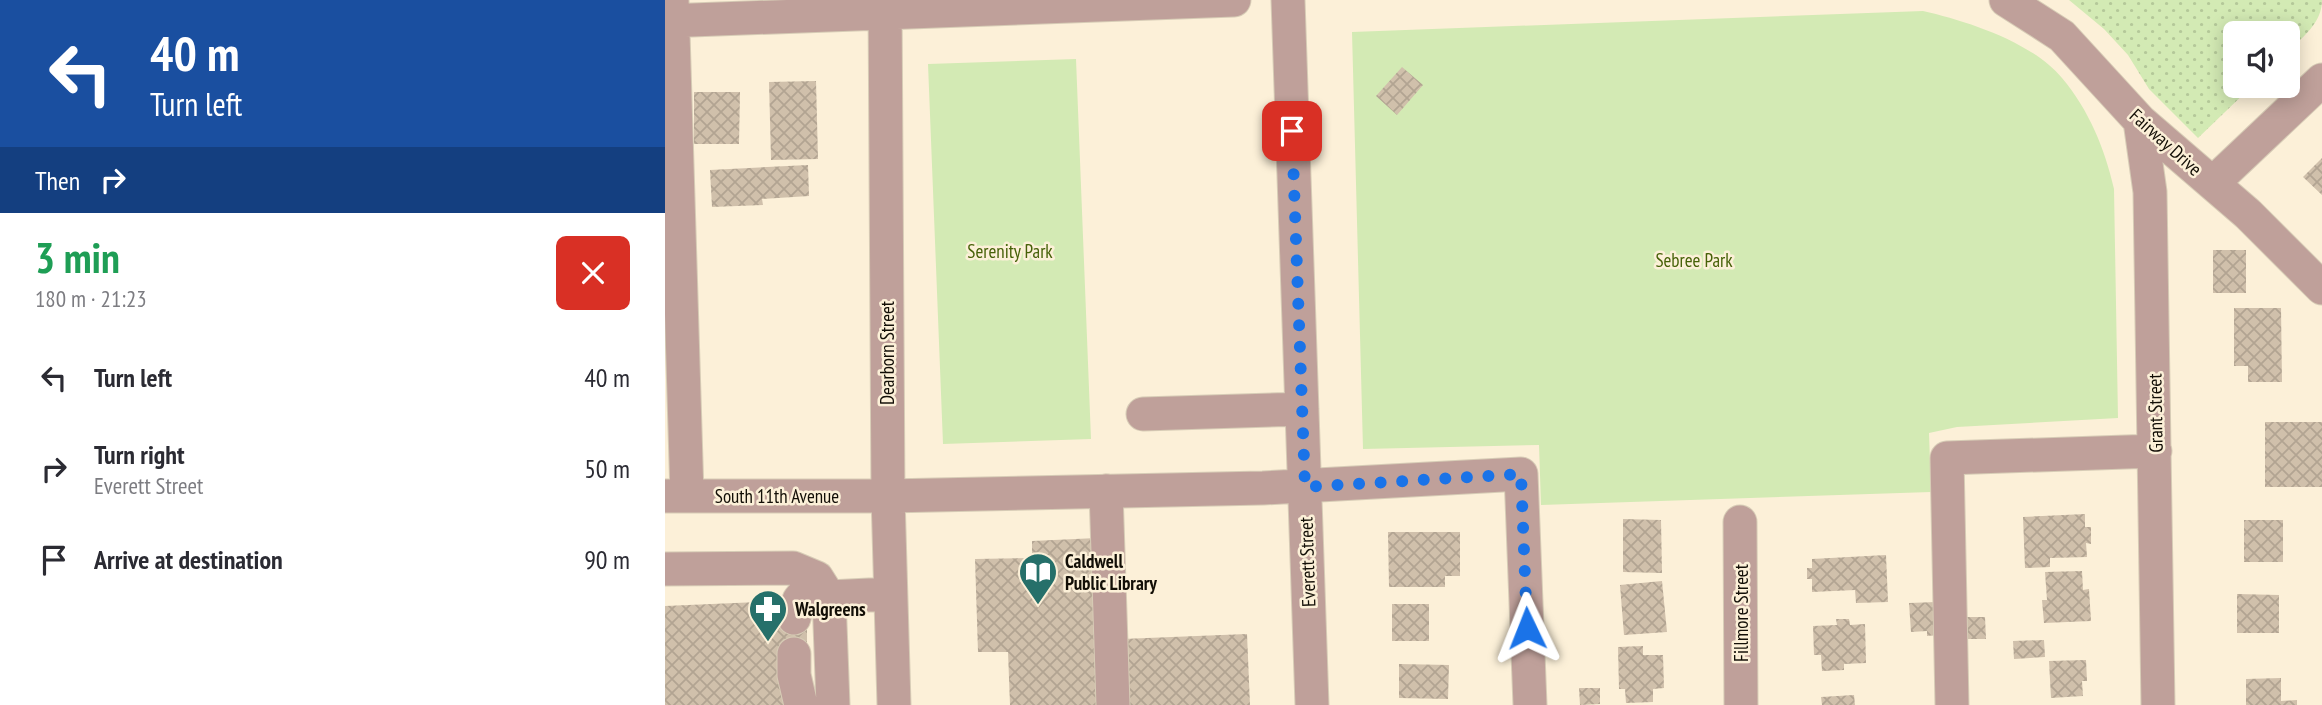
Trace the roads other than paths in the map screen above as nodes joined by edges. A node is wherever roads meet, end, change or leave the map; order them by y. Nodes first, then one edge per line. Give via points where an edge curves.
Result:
1 (1234, 0) edge
2 (1288, 0) edge
3 (2006, 0) edge
4 (1089, 3) edge
5 (885, 7) edge
6 (670, 14) edge
7 (2322, 80) edge
8 (2140, 121) junction
9 (2213, 183) junction
10 (2322, 288) edge
11 (1302, 409) junction
12 (1143, 414) dead end
13 (2155, 450) junction
14 (1305, 487) junction
15 (1106, 491) junction
16 (676, 496) edge
17 (888, 496) junction
18 (1740, 522) dead end
19 (665, 569) edge
20 (823, 588) junction
21 (890, 594) junction
22 (794, 618) dead end
23 (794, 654) dead end
24 (801, 705) edge
25 (833, 705) edge
26 (894, 705) edge
27 (1113, 705) edge
28 (1312, 705) edge
29 (1531, 705) edge
30 (1741, 705) edge
31 (1952, 705) edge
32 (2158, 705) edge

1 - 4 street
2 - 11 street, Everett Street
3 - 8 street, Fairway Drive via 2061,36
4 - 5 street
5 - 6 street
5 - 17 street, Dearborn Street
6 - 16 street
7 - 9 street
8 - 9 street, Fairway Drive
8 - 13 street, Grant Street via 2150,192
9 - 10 street, Fairway Drive
11 - 12 street
11 - 14 street, Everett Street
13 - 31 street via 1947,458
13 - 32 street, Grant Street
14 - 15 street, South 11th Avenue
14 - 28 street, Everett Street
14 - 29 street, South 11th Avenue via 1521,474
15 - 17 street, South 11th Avenue
15 - 27 street
16 - 17 street, South 11th Avenue
17 - 21 street, Dearborn Street
18 - 30 street, Fillmore Street
19 - 20 street via 793,568
20 - 21 street
20 - 22 street via 799,600
20 - 25 street
21 - 26 street, Dearborn Street
23 - 24 street

